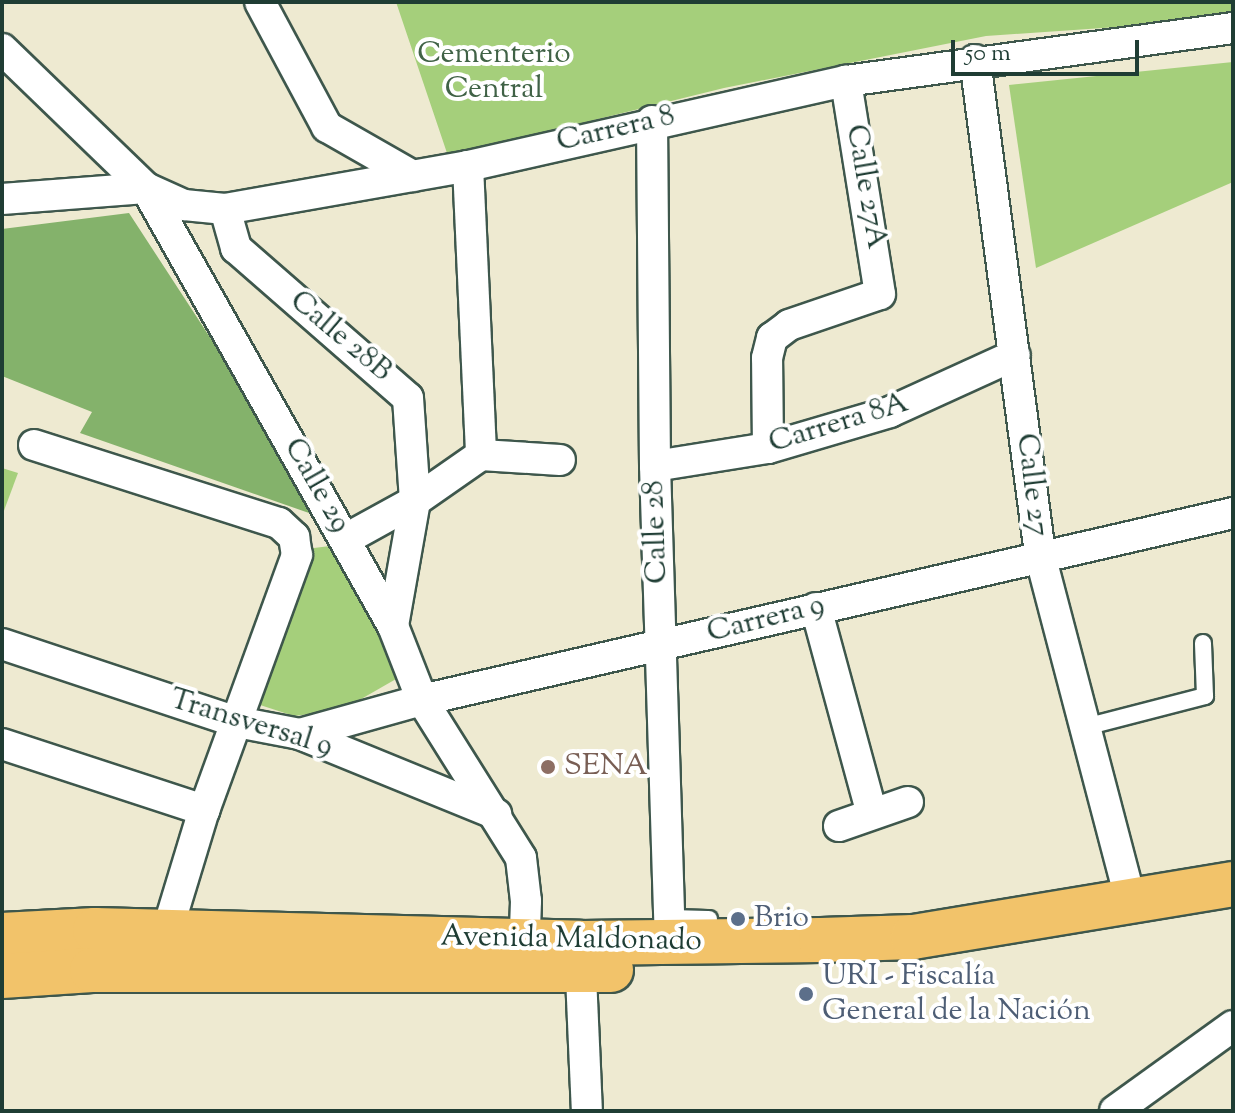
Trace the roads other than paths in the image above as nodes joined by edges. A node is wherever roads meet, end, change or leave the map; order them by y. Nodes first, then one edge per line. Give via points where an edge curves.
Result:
1 (260, 2) edge
2 (1233, 28) edge
3 (2, 49) edge
4 (975, 60) junction
5 (846, 81) junction
6 (652, 121) junction
7 (468, 166) junction
8 (413, 176) junction
9 (146, 188) junction
10 (2, 199) edge
11 (225, 209) junction
12 (1015, 355) junction
13 (34, 445) dead end
14 (768, 448) junction
15 (481, 455) junction
16 (560, 460) dead end
17 (655, 466) junction
18 (415, 501) junction
19 (1233, 513) edge
20 (346, 539) junction
21 (1040, 555) junction
22 (816, 608) junction
23 (393, 626) junction
24 (1203, 643) dead end
25 (2, 644) edge
26 (661, 645) junction
27 (422, 700) junction
28 (237, 722) junction
29 (1089, 726) junction
30 (300, 734) junction
31 (2, 744) edge
32 (908, 802) dead end
33 (204, 810) junction
34 (496, 814) junction
35 (872, 814) junction
36 (839, 826) dead end
37 (1233, 884) edge
38 (1131, 902) junction
39 (1233, 911) edge
40 (10, 930) edge
41 (670, 931) junction
42 (166, 935) junction
43 (524, 956) junction
44 (580, 957) junction
45 (2, 976) edge
46 (1233, 1026) edge
47 (587, 1111) edge
48 (1115, 1111) edge

1 - 8 street via 327,127
2 - 4 street, Carrera 8
3 - 9 street, Calle 29
4 - 5 street, Carrera 8
4 - 12 street, Calle 27
5 - 6 street, Carrera 8
5 - 14 street, Calle 27A via 880,294 789,325 772,338 767,358
6 - 7 street, Carrera 8
6 - 17 street, Calle 28
7 - 8 street, Carrera 8
7 - 15 street
8 - 11 street, Carrera 8
9 - 10 street, Carrera 8
9 - 11 street, Carrera 8 via 184,205
9 - 20 street, Calle 29
11 - 18 street, Calle 28B via 236,248 408,398
12 - 14 street, Carrera 8A via 890,412
12 - 21 street, Calle 27
13 - 28 street via 279,523 294,537 297,555
14 - 17 street, Carrera 8A
15 - 16 street
15 - 18 street
17 - 26 street, Calle 28
18 - 20 street
18 - 23 street, Calle 28B
19 - 21 street, Carrera 9
20 - 23 street, Calle 29
21 - 22 street, Carrera 9
21 - 29 street, Calle 27
22 - 26 street, Carrera 9
22 - 35 street
23 - 27 street, Calle 29
24 - 29 lane via 1205,696
25 - 28 street, Transversal 9
26 - 27 street, Carrera 9
26 - 41 street, Calle 28
27 - 30 street, Carrera 9
27 - 34 street, Calle 29
28 - 30 street, Transversal 9
28 - 33 street
29 - 38 street, Calle 27
30 - 34 street, Transversal 9
31 - 33 street
32 - 35 street
33 - 42 street
34 - 43 street, Calle 29 via 521,858
35 - 36 street
37 - 38 main road, Avenida Maldonado
38 - 41 main road, Avenida Maldonado via 913,937
39 - 44 main road, Avenida Maldonado via 1148,928 838,963
40 - 42 main road, Avenida Maldonado
41 - 44 main road, Avenida Maldonado
42 - 43 main road, Avenida Maldonado
43 - 44 main road, Avenida Maldonado
43 - 45 main road, Avenida Maldonado
44 - 47 street
46 - 48 street

